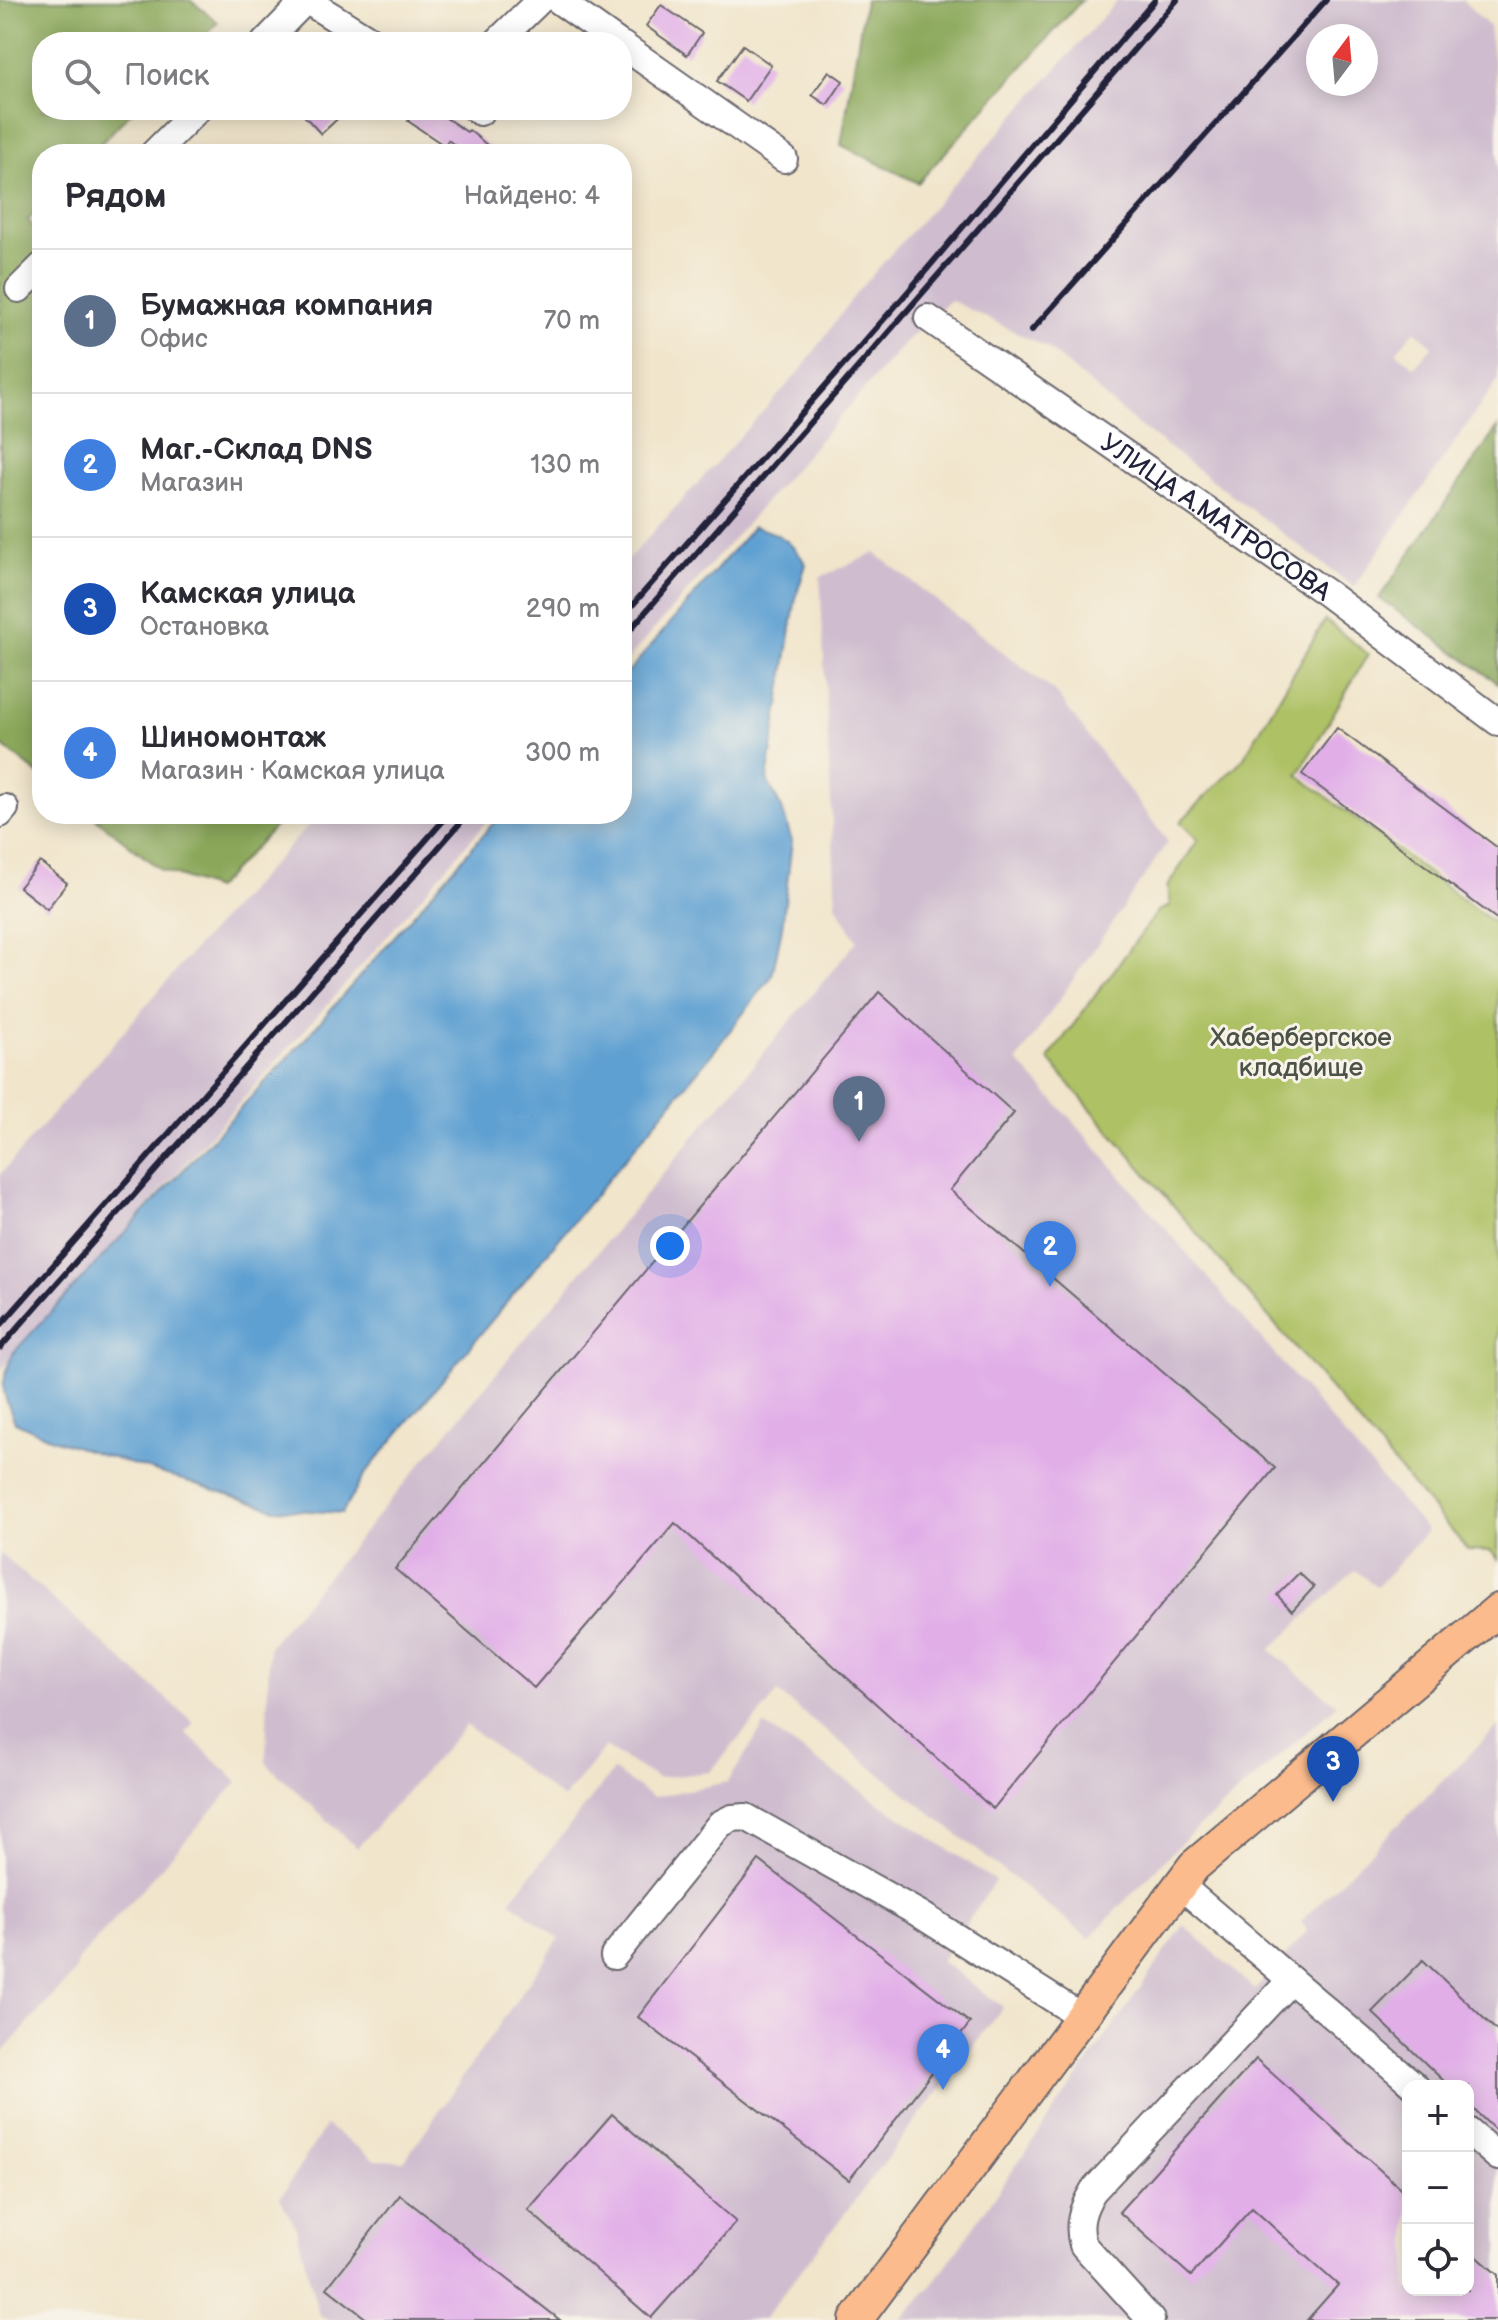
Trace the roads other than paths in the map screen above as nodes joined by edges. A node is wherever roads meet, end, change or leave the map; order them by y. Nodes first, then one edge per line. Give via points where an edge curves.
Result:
1 (306, 0) edge
2 (540, 0) edge
3 (558, 0) edge
4 (275, 32) edge
5 (357, 32) edge
6 (507, 32) edge
7 (603, 32) edge
8 (632, 52) edge
9 (187, 120) edge
10 (163, 144) edge
11 (784, 159) dead end
12 (32, 276) edge
13 (19, 289) dead end
14 (928, 318) dead end
15 (1498, 722) edge
16 (1498, 1610) edge
17 (1180, 1885) junction
18 (614, 1956) dead end
19 (1291, 1980) junction
20 (1082, 2017) junction
21 (1408, 2080) edge
22 (1474, 2136) edge
23 (1498, 2157) edge
24 (1134, 2315) edge
25 (856, 2320) edge

1 - 4 street
1 - 5 street
2 - 6 street
3 - 7 street
8 - 11 street
9 - 10 street
12 - 13 street
14 - 15 street, УЛИЦА А.МАТРОСОВА via 1328,594
16 - 17 main road via 1194,1866
17 - 19 street
17 - 20 main road
18 - 20 street via 720,1824 746,1817 918,1913
19 - 21 street
19 - 24 street via 1087,2201 1079,2231 1083,2245
20 - 25 main road
22 - 23 street

